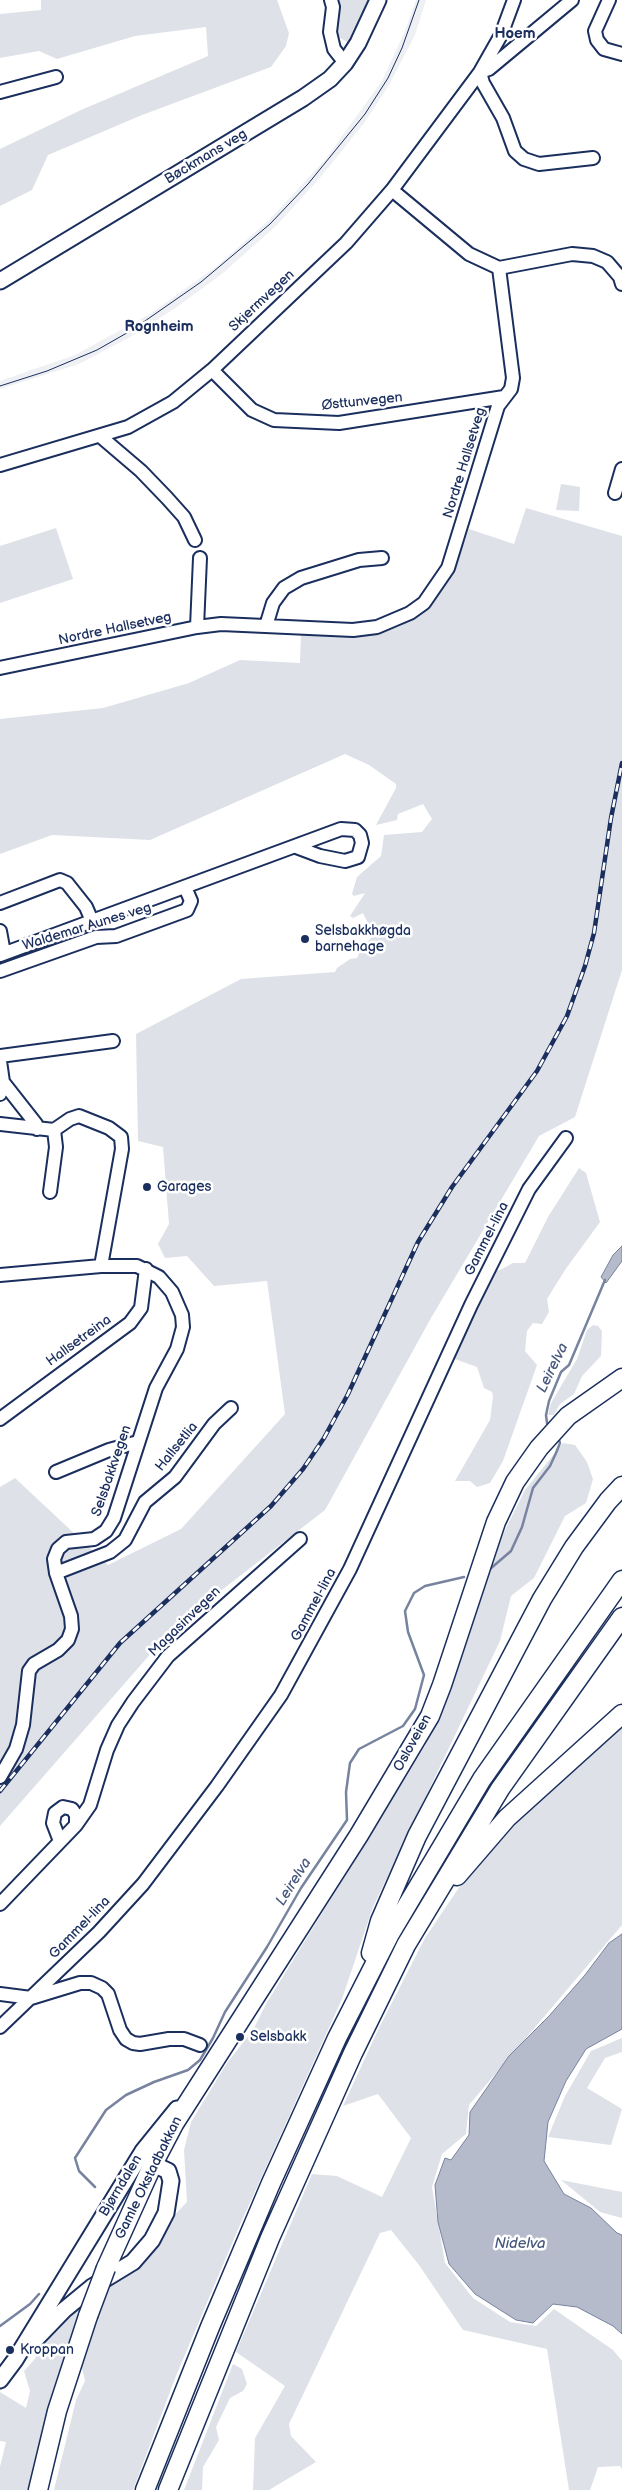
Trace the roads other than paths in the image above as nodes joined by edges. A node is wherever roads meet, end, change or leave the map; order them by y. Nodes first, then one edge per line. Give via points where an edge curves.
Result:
1 (331, 0) edge
2 (378, 0) edge
3 (514, 0) edge
4 (572, 0) edge
5 (609, 0) edge
6 (622, 54) edge
7 (345, 63) junction
8 (480, 72) junction
9 (56, 77) dead end
10 (0, 92) edge
11 (593, 158) dead end
12 (392, 190) junction
13 (499, 268) junction
14 (0, 281) edge
15 (622, 284) edge
16 (212, 370) junction
17 (504, 397) junction
18 (100, 436) junction
19 (0, 465) edge
20 (622, 469) edge
21 (615, 494) dead end
22 (195, 540) dead end
23 (200, 558) dead end
24 (382, 558) dead end
25 (266, 626) junction
26 (197, 627) junction
27 (0, 668) edge
28 (296, 847) junction
29 (185, 887) junction
30 (0, 903) edge
31 (92, 920) junction
32 (0, 931) edge
33 (2, 954) edge
34 (0, 971) edge
35 (114, 1041) dead end
36 (0, 1056) edge
37 (0, 1061) edge
38 (1, 1091) edge
39 (0, 1124) edge
40 (36, 1129) junction
41 (54, 1130) junction
42 (566, 1138) dead end
43 (50, 1192) dead end
44 (101, 1266) junction
45 (146, 1269) junction
46 (0, 1275) edge
47 (622, 1378) edge
48 (622, 1388) edge
49 (604, 1390) junction
50 (231, 1408) dead end
51 (0, 1419) edge
52 (138, 1442) junction
53 (56, 1472) dead end
54 (622, 1486) edge
55 (300, 1539) dead end
56 (56, 1573) junction
57 (622, 1580) edge
58 (622, 1617) edge
59 (622, 1714) edge
60 (0, 1777) edge
61 (76, 1825) junction
62 (60, 1841) junction
63 (0, 1904) edge
64 (425, 1912) junction
65 (361, 1989) junction
66 (0, 1994) edge
67 (31, 1998) junction
68 (0, 2027) edge
69 (200, 2045) dead end
70 (194, 2090) junction
71 (153, 2164) junction
72 (92, 2287) junction
73 (58, 2291) junction
74 (15, 2360) junction
75 (0, 2380) edge
76 (38, 2490) edge
77 (145, 2490) edge
78 (168, 2490) edge

1 - 7 street via 330,32 334,48
2 - 7 main road, Bøckmans veg via 366,30
3 - 8 street via 501,35
4 - 8 street via 489,69
5 - 6 street via 596,31 596,40 604,49
7 - 14 main road, Bøckmans veg via 330,79 303,98
8 - 11 street via 515,151 524,159 539,164
8 - 12 street, Skjermvegen
9 - 10 street
12 - 13 street via 469,254
12 - 16 street, Skjermvegen via 346,244
13 - 15 street via 572,254 593,256 607,262 620,276
13 - 17 street, Nordre Hallsetveg via 513,378 511,389
16 - 17 street, Østtunvegen via 252,410 274,420 339,423
16 - 18 street, Skjermvegen via 173,402 128,427
17 - 25 street, Nordre Hallsetveg via 498,406 448,568 424,603 395,620 361,629
18 - 19 street, Skjermvegen
18 - 22 street via 168,498 184,517
20 - 21 street
23 - 26 street
24 - 25 street via 359,560 301,578 284,588 272,603
25 - 26 street, Nordre Hallsetveg via 221,624
26 - 27 street, Nordre Hallsetveg
28 - 28 street, Waldemar Aunes veg via 349,828 360,835 362,843 358,857 345,861
28 - 29 street, Waldemar Aunes veg
29 - 31 street, Waldemar Aunes veg
29 - 34 street, Waldemar Aunes veg via 191,901 187,910 116,936 96,937
30 - 31 street, Waldemar Aunes veg via 60,880 67,882
31 - 33 street, Waldemar Aunes veg
32 - 33 street, Waldemar Aunes veg
35 - 36 street
37 - 38 street
38 - 40 street via 36,1124
39 - 40 street
40 - 41 street
41 - 43 street via 56,1147
41 - 44 street via 79,1116 109,1128 121,1137 122,1149
42 - 67 street, Gammel-lina via 529,1189 471,1304 350,1569 281,1695 143,1884
44 - 45 street, Selsbakkvegen via 126,1265
44 - 46 street, Selsbakkvegen
45 - 51 street, Hallsetreina via 140,1308 130,1323
45 - 52 street, Selsbakkvegen via 160,1277 172,1292 182,1315 183,1327 177,1349 156,1388
47 - 49 highway, Osloveien
48 - 49 highway, Osloveien
49 - 70 highway, Osloveien via 568,1416 539,1448 515,1482 496,1522 442,1685 421,1732 218,2058
50 - 56 street, Hallsetlia via 214,1424 175,1476 145,1502 125,1540 110,1552
52 - 53 street via 102,1452
52 - 56 street, Selsbakkvegen via 114,1518 106,1531 94,1539 66,1542 54,1559
54 - 65 highway via 557,1572 442,1787 386,1906
55 - 61 street, Magasinvegen via 168,1656 118,1725 90,1805
56 - 60 street, Selsbakkvegen via 71,1616 72,1629 68,1640 58,1650 34,1664 30,1671 23,1725 16,1749
57 - 65 highway via 478,1786 419,1882
58 - 64 highway via 500,1789
59 - 64 highway via 507,1818
61 - 62 street, Magasinvegen
61 - 62 street via 72,1809 62,1808 55,1813 53,1823
62 - 63 street, Magasinvegen
64 - 78 highway via 320,2125 237,2316
65 - 77 highway via 261,2206
66 - 67 street
67 - 68 street, Gammel-lina
67 - 69 street via 80,1983 91,1983 108,1994 126,2039 140,2044 184,2039
70 - 71 highway, Gamle Okstadbakkan
70 - 73 main road, Bjørndalen via 143,2151
71 - 72 main road, Bjørndalen via 164,2168 171,2176 169,2201 160,2226 133,2262
71 - 76 highway, Gamle Okstadbakkan, bridge via 88,2316 57,2411
72 - 73 main road, Bjørndalen
72 - 74 main road, Bjørndalen via 64,2310
73 - 74 main road, Bjørndalen
74 - 75 main road, Bjørndalen

